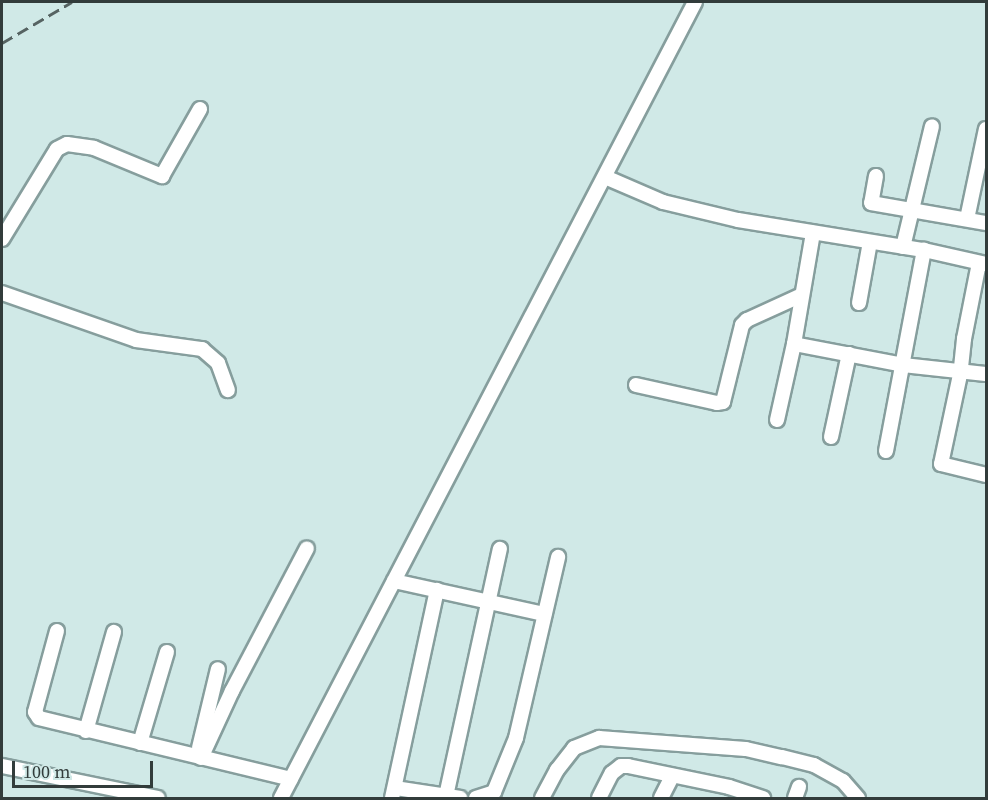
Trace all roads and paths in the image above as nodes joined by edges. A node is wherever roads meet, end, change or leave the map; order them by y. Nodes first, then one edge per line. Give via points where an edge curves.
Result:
1 (695, 2) edge
2 (200, 109) dead end
3 (932, 126) dead end
4 (987, 129) edge
5 (876, 176) dead end
6 (605, 177) junction
7 (912, 210) junction
8 (967, 219) junction
9 (987, 223) edge
10 (813, 233) junction
11 (2, 239) edge
12 (870, 242) junction
13 (903, 247) junction
14 (924, 250) junction
15 (983, 264) edge
16 (2, 293) edge
17 (802, 295) junction
18 (859, 303) dead end
19 (794, 344) junction
20 (849, 354) junction
21 (903, 365) junction
22 (962, 370) junction
23 (987, 375) edge
24 (636, 385) dead end
25 (228, 390) dead end
26 (777, 420) dead end
27 (831, 437) dead end
28 (886, 451) dead end
29 (987, 475) edge
30 (307, 548) dead end
31 (500, 549) dead end
32 (558, 557) dead end
33 (394, 581) junction
34 (437, 590) junction
35 (488, 602) junction
36 (544, 614) junction
37 (57, 630) dead end
38 (114, 632) dead end
39 (167, 652) dead end
40 (218, 669) dead end
41 (86, 731) junction
42 (140, 743) junction
43 (199, 758) junction
44 (2, 766) edge
45 (672, 776) junction
46 (291, 779) junction
47 (393, 793) edge
48 (726, 793) edge
49 (446, 796) junction
50 (158, 798) edge
51 (280, 798) edge
52 (460, 798) edge
53 (476, 798) edge
54 (542, 798) edge
55 (599, 798) edge
56 (661, 798) edge
57 (763, 798) edge
58 (858, 798) edge

1 - 6 street
2 - 11 street via 162,176 94,148 67,144 57,149
3 - 7 street
4 - 8 street
5 - 7 street via 871,203
6 - 10 street via 663,202
6 - 33 street
7 - 8 street
7 - 13 street
8 - 9 street
10 - 12 street
10 - 17 street
12 - 13 street
12 - 18 street
13 - 14 street
14 - 15 street
14 - 21 street
15 - 22 street via 964,339
16 - 25 street via 135,340 202,349 218,363
17 - 19 street
17 - 24 street via 742,325 723,402
19 - 20 street
19 - 26 street
20 - 21 street
20 - 27 street
21 - 22 street
21 - 28 street
22 - 23 street
22 - 29 street via 941,464
30 - 43 street
31 - 35 street
32 - 36 street
33 - 34 street
33 - 46 street
34 - 35 street
34 - 47 street
35 - 36 street
35 - 49 street
36 - 53 street via 506,766 494,792
37 - 41 street via 35,712 47,722
38 - 41 street
39 - 42 street
40 - 43 street
41 - 42 street
42 - 43 street
43 - 46 street
44 - 50 street
45 - 48 street
45 - 55 street via 621,766 612,773
45 - 56 street
46 - 51 street
47 - 49 street
48 - 57 street
49 - 52 street
54 - 58 street via 574,748 599,738 747,749 782,757 814,765 843,781

